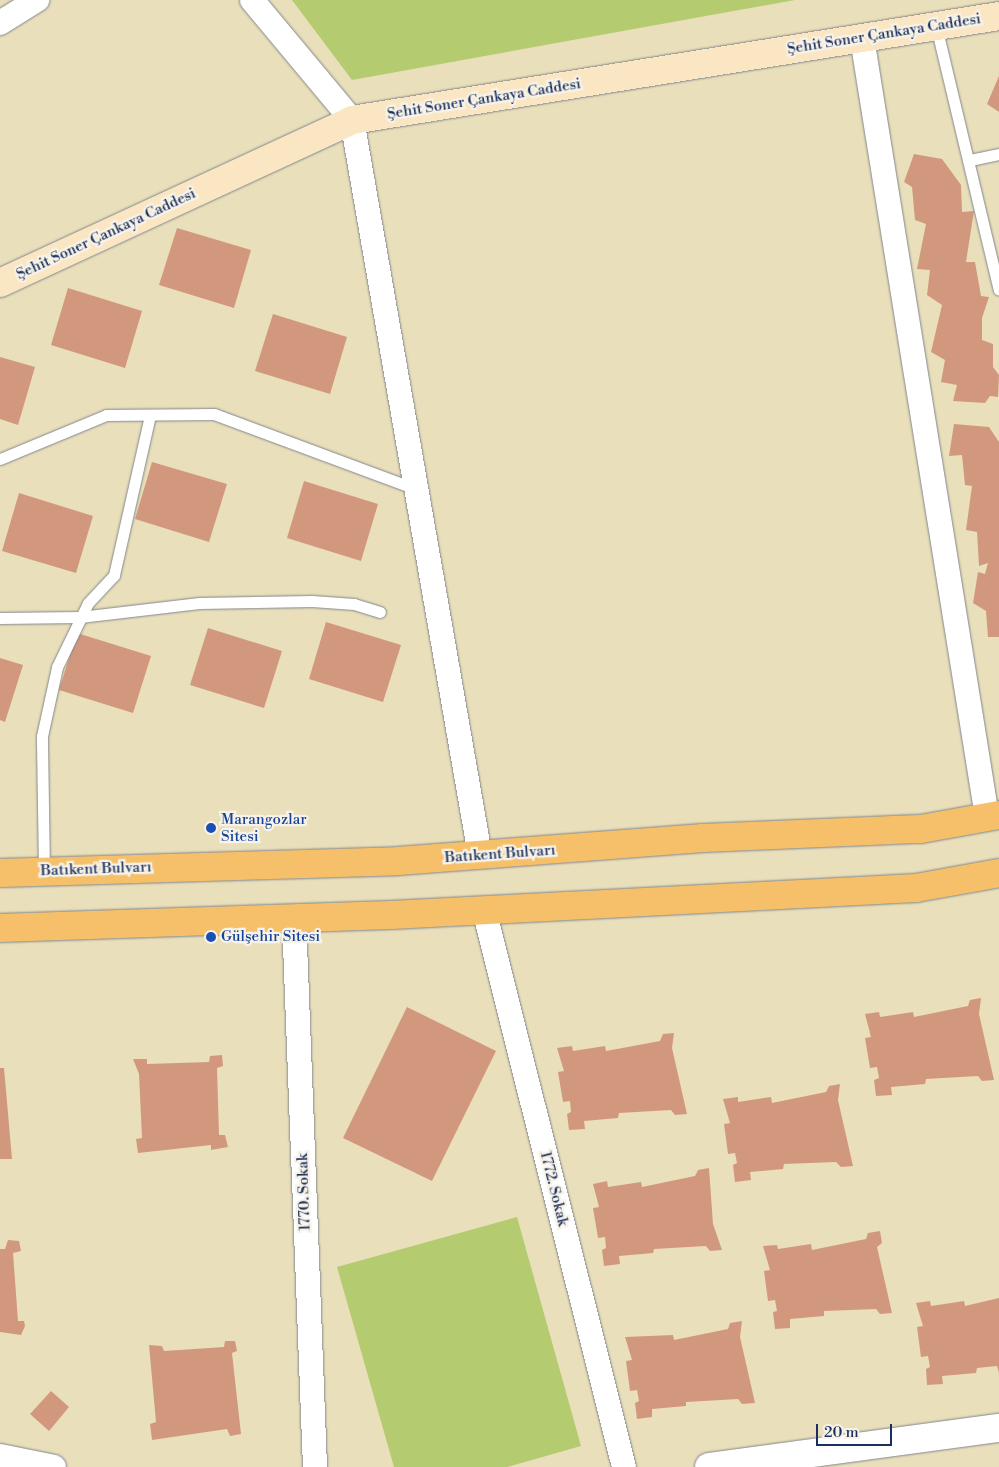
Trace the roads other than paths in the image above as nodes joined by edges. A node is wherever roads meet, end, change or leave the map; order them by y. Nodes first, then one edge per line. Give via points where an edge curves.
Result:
1 (37, 0) edge
2 (252, 0) edge
3 (999, 16) edge
4 (0, 23) edge
5 (936, 26) junction
6 (862, 38) junction
7 (352, 120) junction
8 (999, 154) edge
9 (970, 160) junction
10 (0, 283) edge
11 (999, 290) edge
12 (150, 415) junction
13 (0, 459) edge
14 (416, 489) junction
15 (380, 612) dead end
16 (80, 617) junction
17 (0, 618) edge
18 (993, 816) edge
19 (480, 855) junction
20 (44, 870) junction
21 (0, 873) edge
22 (999, 873) edge
23 (484, 910) junction
24 (294, 918) junction
25 (0, 928) edge
26 (999, 1428) edge
27 (0, 1456) edge
28 (54, 1467) edge
29 (315, 1467) edge
30 (624, 1467) edge
31 (709, 1467) edge

1 - 4 street
2 - 7 street
3 - 5 main road, Şehit Soner Çankaya Caddesi
5 - 6 main road, Şehit Soner Çankaya Caddesi
5 - 9 lane
6 - 7 main road, Şehit Soner Çankaya Caddesi
6 - 18 street
7 - 10 main road, Şehit Soner Çankaya Caddesi
7 - 14 street
8 - 9 lane
9 - 11 lane
12 - 13 lane via 106,415
12 - 14 lane via 214,414 246,422
12 - 16 lane via 114,575
14 - 19 street
15 - 16 lane via 354,604 246,602
16 - 17 lane
16 - 20 lane via 58,666 42,736
18 - 19 main road, Batıkent Bulvarı via 922,829 703,838
19 - 20 main road, Batıkent Bulvarı via 398,862
20 - 21 main road, Batıkent Bulvarı
22 - 23 main road via 916,888
23 - 24 main road
23 - 30 street, 1772. Sokak
24 - 25 main road
24 - 29 street, 1770. Sokak
26 - 31 street
27 - 28 street

